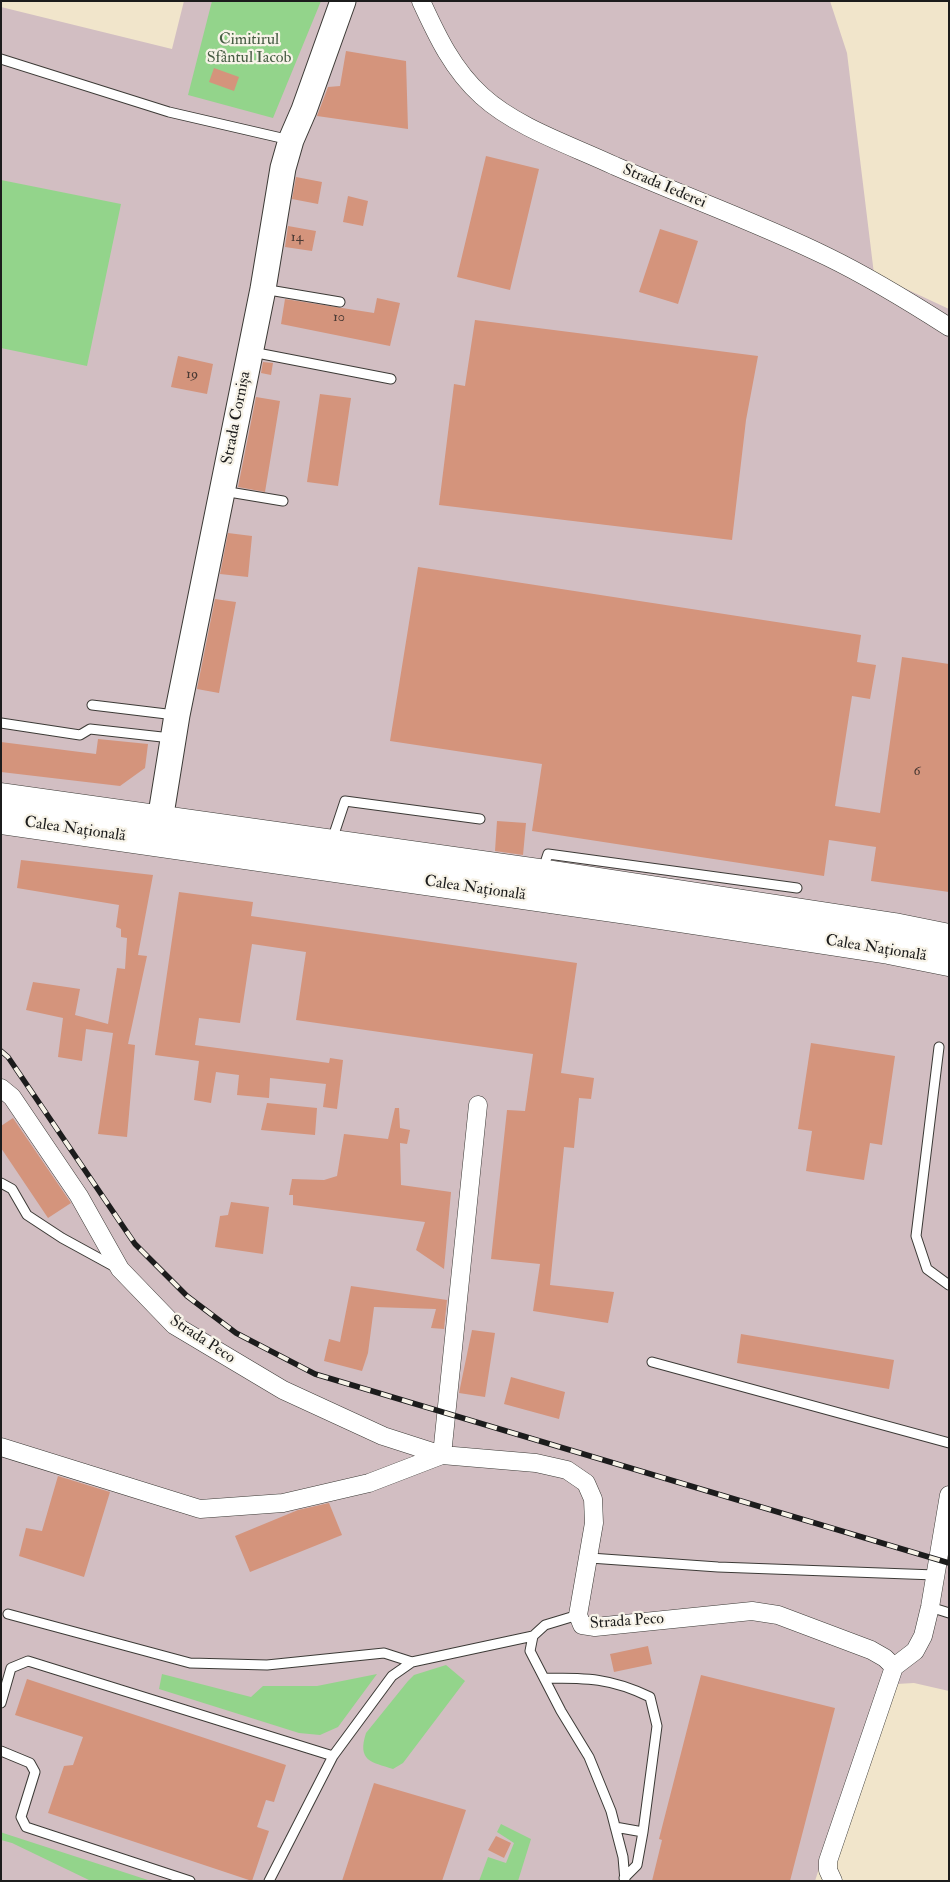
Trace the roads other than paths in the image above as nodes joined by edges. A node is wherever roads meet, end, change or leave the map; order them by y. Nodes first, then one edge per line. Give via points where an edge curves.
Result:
1 (343, 1) edge
2 (421, 1) edge
3 (1, 59) edge
4 (291, 140) junction
5 (263, 289) junction
6 (340, 302) dead end
7 (949, 327) edge
8 (250, 351) junction
9 (391, 379) dead end
10 (223, 490) junction
11 (283, 501) dead end
12 (92, 705) dead end
13 (1, 723) edge
14 (176, 727) junction
15 (1, 797) edge
16 (480, 819) dead end
17 (1, 820) edge
18 (158, 831) junction
19 (330, 845) junction
20 (547, 874) junction
21 (797, 888) dead end
22 (949, 938) edge
23 (949, 962) edge
24 (939, 1048) dead end
25 (1, 1088) edge
26 (478, 1105) dead end
27 (1, 1183) edge
28 (120, 1269) junction
29 (949, 1285) edge
30 (652, 1362) dead end
31 (949, 1443) edge
32 (1, 1447) edge
33 (442, 1455) junction
34 (949, 1495) edge
35 (590, 1558) junction
36 (935, 1575) junction
37 (930, 1607) junction
38 (949, 1613) edge
39 (8, 1614) dead end
40 (578, 1616) junction
41 (533, 1636) junction
42 (412, 1662) junction
43 (894, 1667) junction
44 (545, 1678) junction
45 (1, 1703) edge
46 (1, 1751) edge
47 (332, 1756) junction
48 (615, 1827) junction
49 (643, 1832) junction
50 (624, 1880) edge
51 (190, 1881) edge
52 (269, 1881) edge
53 (833, 1881) edge

1 - 4 street, Strada Cornișa
2 - 7 street, Strada Iederei via 460,76 509,116 671,191 829,257
3 - 4 lane via 169,112
4 - 5 street, Strada Cornișa via 275,208
5 - 6 lane
5 - 8 street, Strada Cornișa
8 - 9 lane
8 - 10 street, Strada Cornișa
10 - 11 lane
10 - 14 street, Strada Cornișa
12 - 14 lane
13 - 14 lane via 80,735 90,728
14 - 18 street, Strada Cornișa
15 - 18 main road, Calea Națională
16 - 19 lane via 345,801
17 - 18 main road, Calea Națională
18 - 19 main road, Calea Națională
18 - 23 main road, Calea Națională
19 - 20 main road, Calea Națională
20 - 21 lane via 548,854
20 - 22 main road, Calea Națională
24 - 29 lane via 916,1236 927,1269
25 - 28 street, Strada Peco via 12,1097 79,1196
26 - 33 street
27 - 28 lane via 12,1189 27,1215
28 - 33 street, Strada Peco via 174,1325 282,1390 383,1436
30 - 31 lane
32 - 33 street, Strada Peco via 200,1508 283,1503 369,1483
33 - 35 street, Strada Peco via 536,1463 567,1470 586,1482 594,1507
34 - 36 street
35 - 36 lane via 718,1568
35 - 40 street, Strada Peco
36 - 37 street
37 - 38 lane
37 - 43 street via 923,1636 915,1651
39 - 42 lane via 190,1663 267,1665 384,1653
40 - 41 lane via 545,1625
40 - 43 street, Strada Peco via 582,1625 595,1628 752,1611 778,1615 872,1650
41 - 42 lane
41 - 44 lane via 530,1651
42 - 47 lane via 392,1676
43 - 53 street via 828,1861
44 - 48 lane via 561,1712 589,1756
44 - 49 lane via 592,1678 627,1685 650,1697 657,1726
45 - 47 lane via 11,1668 28,1661
46 - 51 lane via 30,1763 35,1772 22,1817 26,1827
47 - 52 lane
48 - 49 lane
48 - 50 lane via 623,1857
49 - 50 lane via 637,1865

